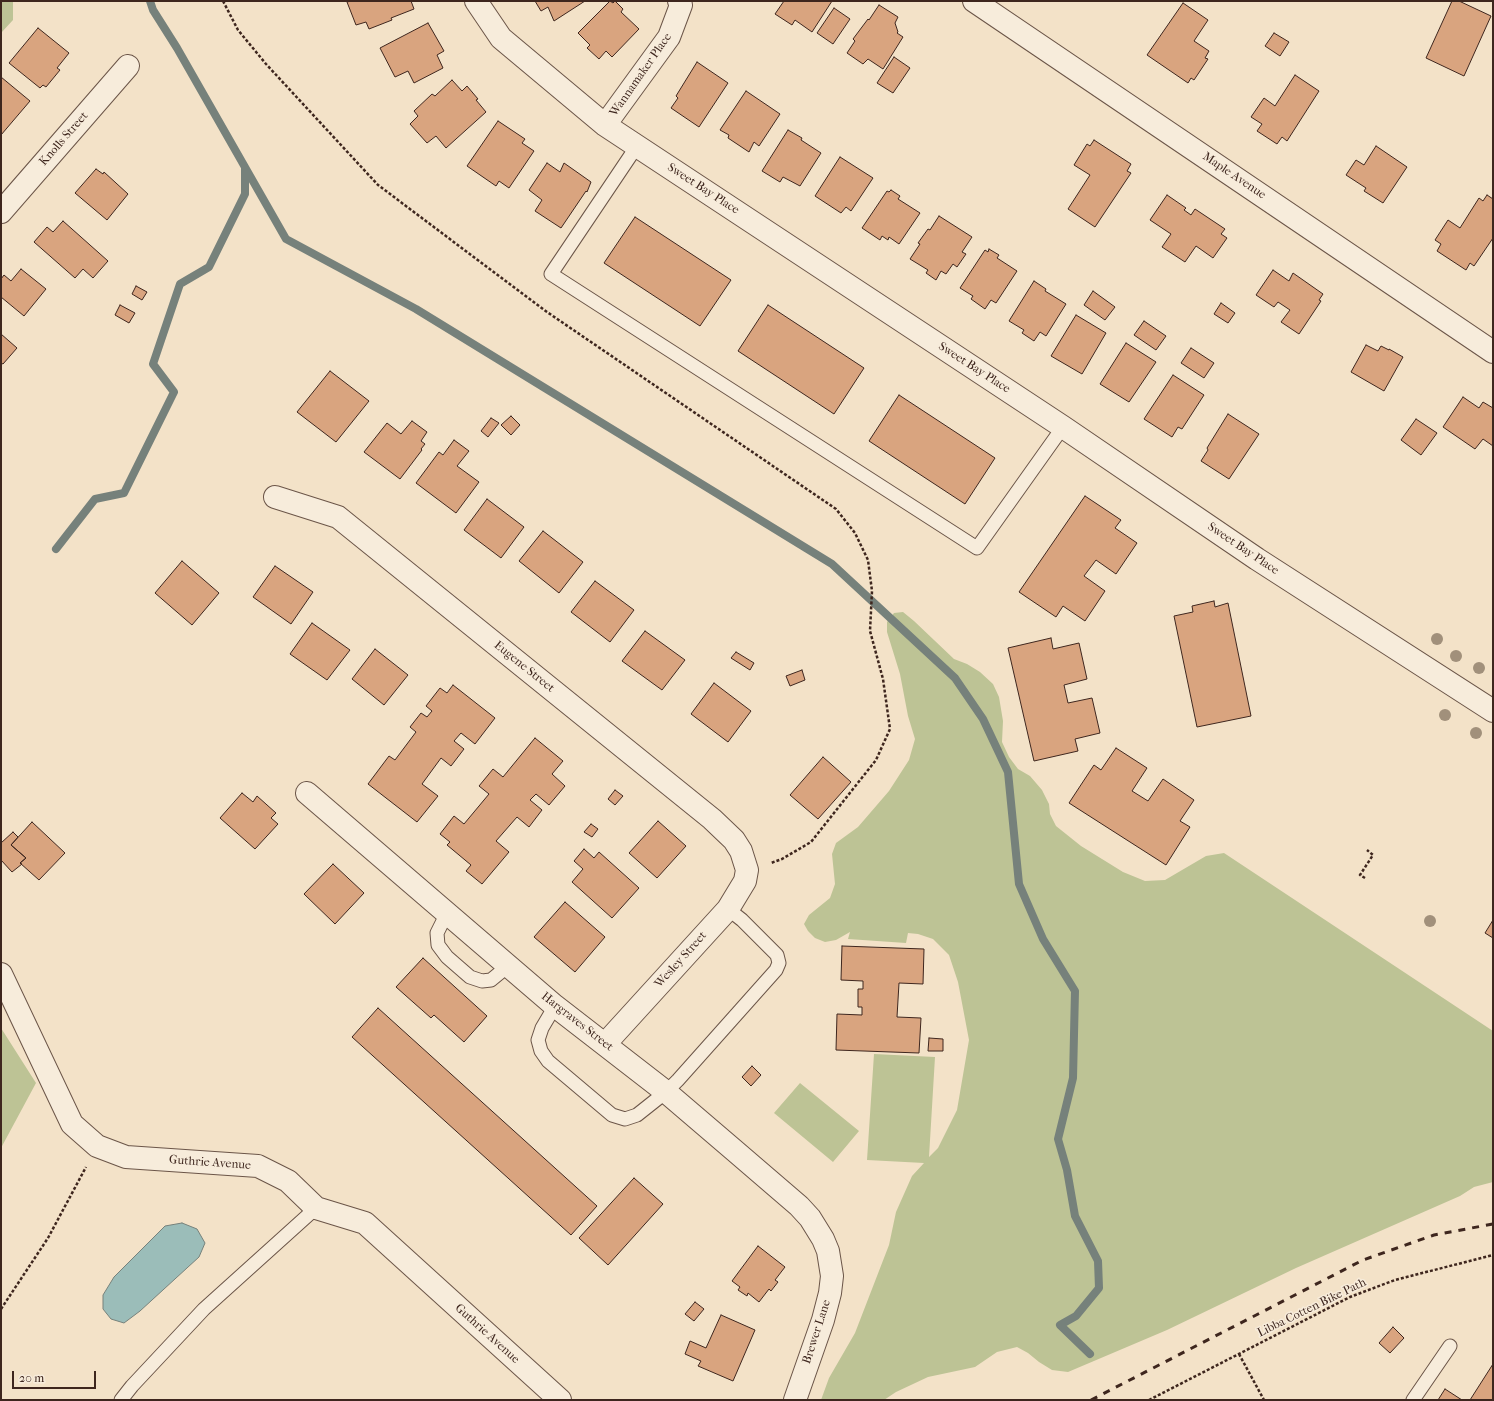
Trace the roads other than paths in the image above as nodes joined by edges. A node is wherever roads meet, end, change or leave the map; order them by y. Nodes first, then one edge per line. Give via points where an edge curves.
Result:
1 (476, 1) edge
2 (679, 1) edge
3 (974, 1) edge
4 (128, 66) dead end
5 (605, 125) junction
6 (637, 146) junction
7 (1, 212) edge
8 (1493, 352) edge
9 (1063, 427) junction
10 (275, 497) dead end
11 (1493, 711) edge
12 (307, 793) dead end
13 (747, 870) joint
14 (728, 909) junction
15 (447, 913) junction
16 (508, 966) junction
17 (1, 974) edge
18 (555, 1006) junction
19 (605, 1044) junction
20 (666, 1092) junction
21 (316, 1208) junction
22 (830, 1263) joint
23 (1450, 1346) dead end
24 (121, 1400) edge
25 (560, 1400) edge
26 (795, 1400) edge
27 (1413, 1400) edge

1 - 5 street, Sweet Bay Place via 501,38
2 - 5 street, Wannamaker Place via 681,5 669,37
3 - 8 street, Maple Avenue
4 - 7 street, Knolls Street
5 - 6 street, Sweet Bay Place
6 - 9 street, Sweet Bay Place
6 - 9 lane via 552,274 977,548
9 - 11 street, Sweet Bay Place via 1257,558
10 - 13 street, Eugene Street via 338,517 712,819 738,845
12 - 15 street, Hargraves Street
13 - 14 street, Wesley Street via 745,881
14 - 19 street, Wesley Street
14 - 20 lane via 777,955 779,963 773,974
15 - 16 street, Hargraves Street
15 - 16 lane via 437,933 438,945 447,957 470,976 482,981 491,980
16 - 18 street, Hargraves Street
17 - 21 street, Guthrie Avenue via 72,1124 97,1146 126,1156 258,1166 288,1181
18 - 19 street, Hargraves Street
18 - 20 lane via 538,1040 541,1052 548,1061 612,1115 625,1119 637,1115
19 - 20 street, Hargraves Street
20 - 22 street, Hargraves Street via 799,1206 820,1234 828,1251
21 - 24 lane via 204,1309
21 - 25 street, Guthrie Avenue via 365,1223
22 - 26 street, Brewer Lane via 830,1293
23 - 27 lane

